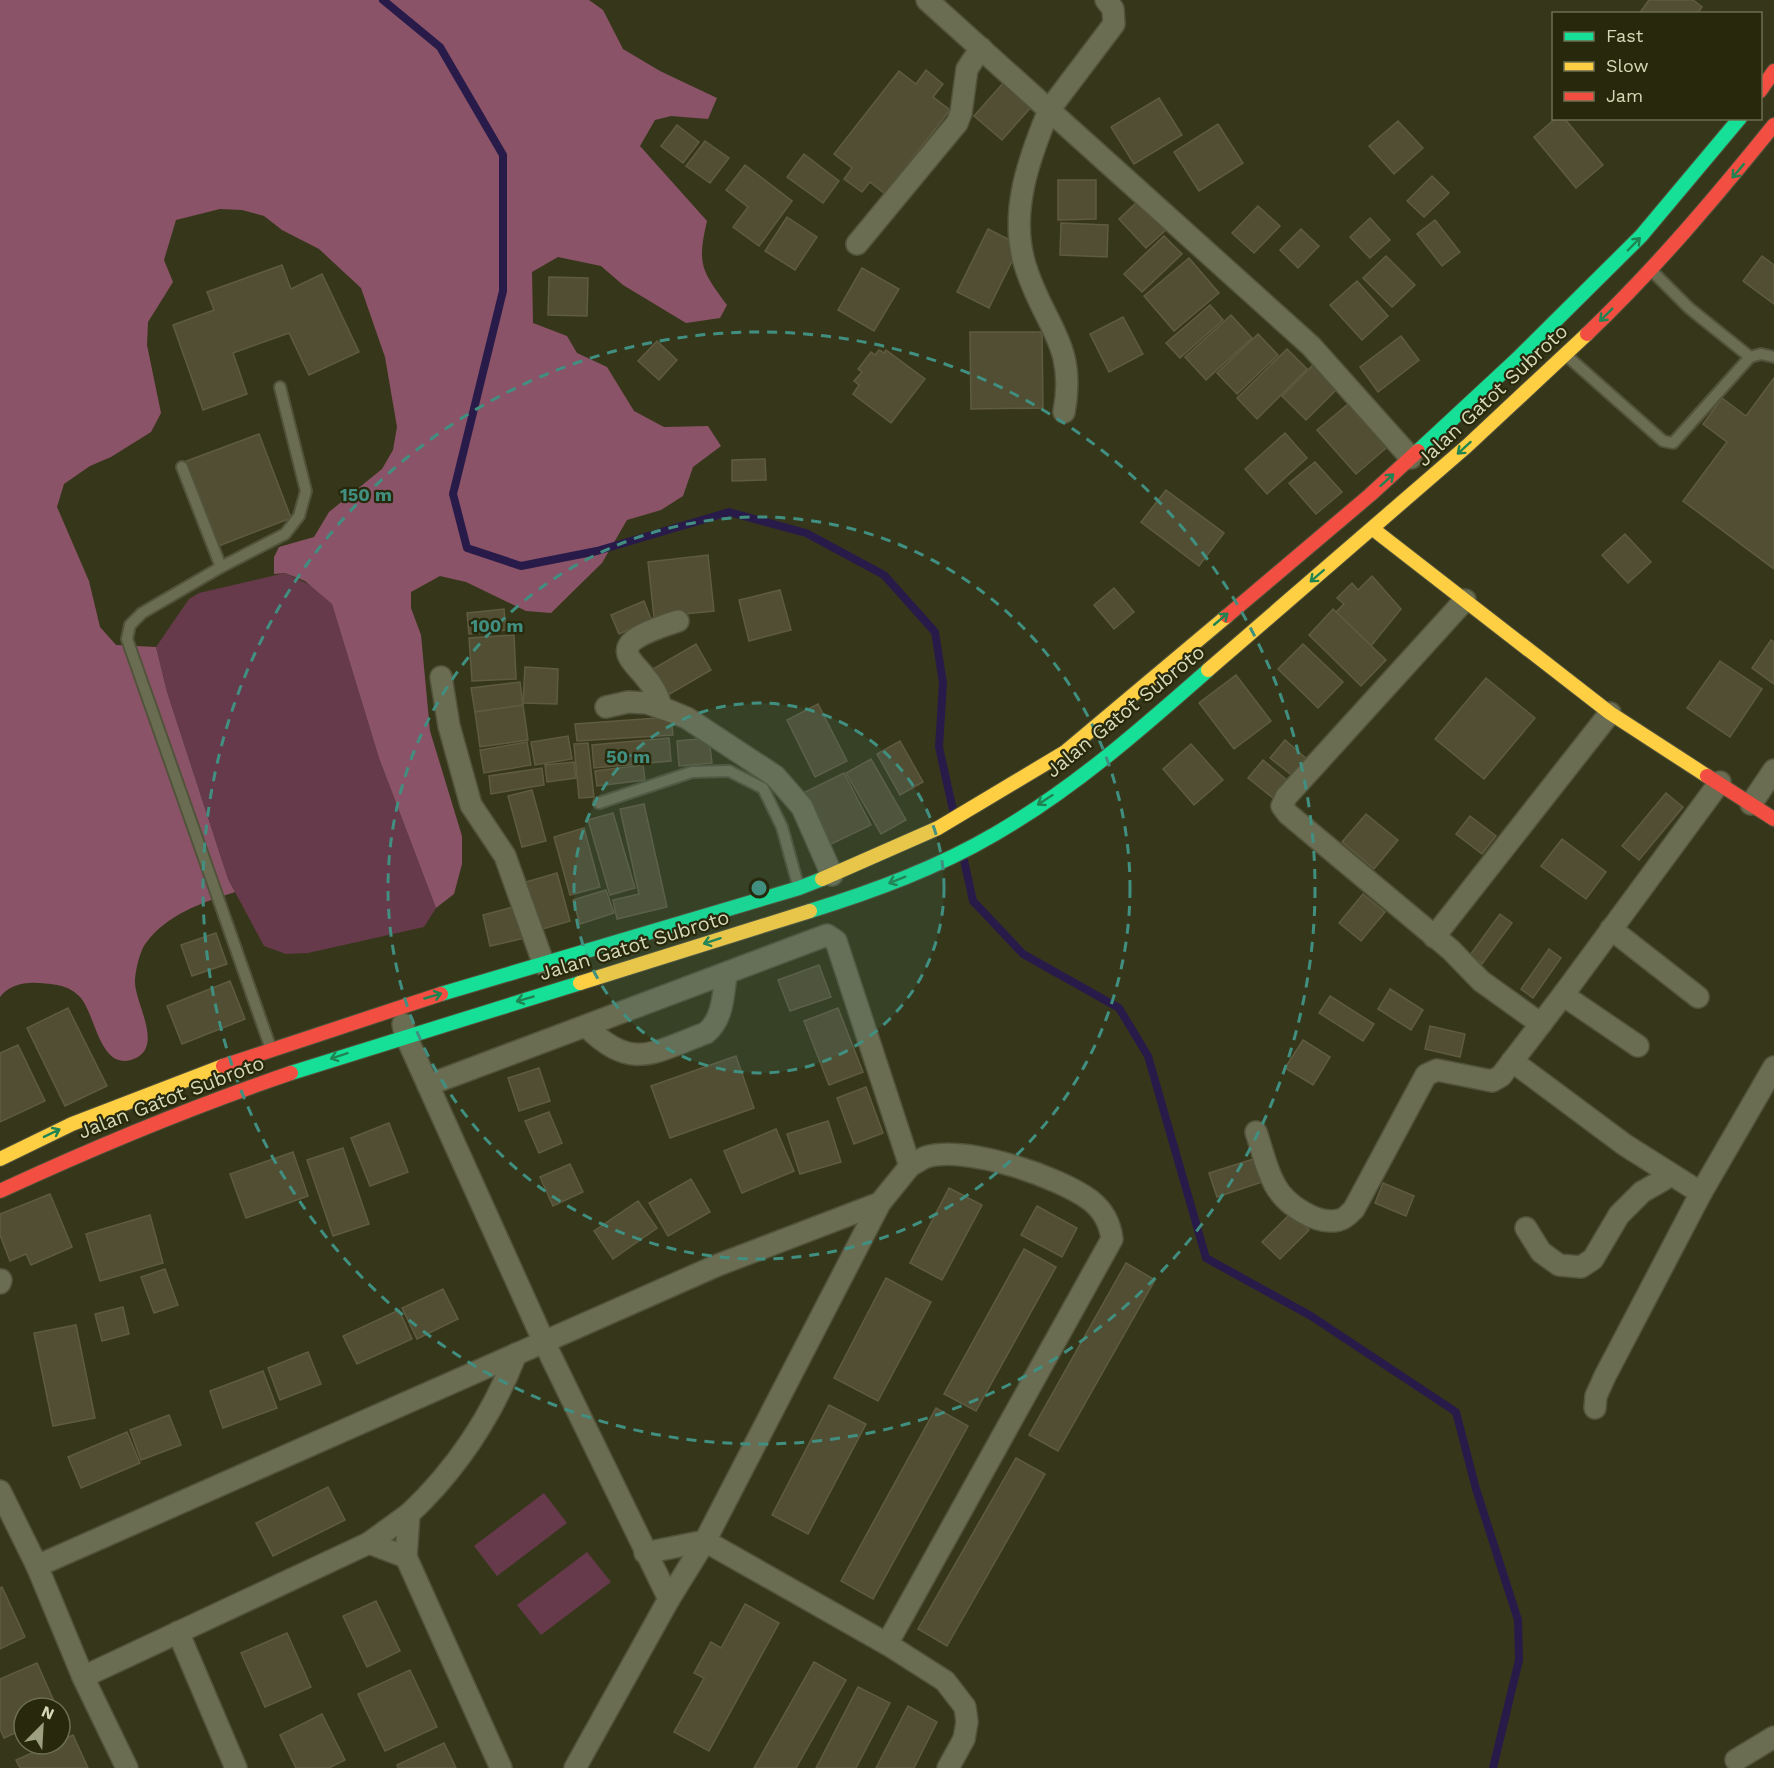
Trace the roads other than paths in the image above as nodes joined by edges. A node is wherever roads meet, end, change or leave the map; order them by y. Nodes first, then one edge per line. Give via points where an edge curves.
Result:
1 (927, 0) edge
2 (1106, 0) edge
3 (981, 48) junction
4 (1774, 71) edge
5 (1762, 89) edge
6 (1049, 110) junction
7 (1738, 120) edge
8 (1774, 125) edge
9 (858, 244) dead end
10 (1651, 270) junction
11 (1566, 355) junction
12 (1750, 357) junction
13 (1774, 357) edge
14 (280, 387) dead end
15 (1064, 412) dead end
16 (1412, 458) junction
17 (182, 467) dead end
18 (1355, 508) junction
19 (1373, 528) junction
20 (220, 567) junction
21 (1465, 600) junction
22 (678, 621) dead end
23 (441, 677) dead end
24 (606, 707) dead end
25 (661, 708) junction
26 (1610, 713) junction
27 (1774, 770) edge
28 (1720, 782) junction
29 (599, 803) dead end
30 (1751, 804) junction
31 (1774, 819) edge
32 (832, 874) junction
33 (801, 900) junction
34 (1611, 929) junction
35 (1434, 937) junction
36 (544, 965) junction
37 (726, 975) junction
38 (1563, 995) junction
39 (1698, 997) dead end
40 (400, 1006) junction
41 (1541, 1024) junction
42 (587, 1027) junction
43 (405, 1034) junction
44 (1638, 1046) dead end
45 (271, 1049) junction
46 (1512, 1061) junction
47 (1771, 1079) edge
48 (428, 1085) junction
49 (1256, 1132) dead end
50 (0, 1159) edge
51 (910, 1166) junction
52 (1670, 1176) junction
53 (0, 1191) edge
54 (1701, 1193) junction
55 (880, 1203) junction
56 (1526, 1228) dead end
57 (544, 1342) junction
58 (516, 1354) junction
59 (1595, 1408) dead end
60 (0, 1491) edge
61 (409, 1514) junction
62 (705, 1541) junction
63 (369, 1543) junction
64 (645, 1553) junction
65 (406, 1557) junction
66 (37, 1566) junction
67 (669, 1599) junction
68 (178, 1632) junction
69 (887, 1644) junction
70 (83, 1677) junction
71 (1774, 1737) edge
72 (1736, 1760) dead end
73 (126, 1768) edge
74 (236, 1768) edge
75 (501, 1768) edge
76 (575, 1768) edge
77 (948, 1768) edge

1 - 3 street
2 - 6 street via 1113,9 1114,24
3 - 6 street
3 - 9 street via 967,69 957,123
4 - 5 main road
6 - 15 street via 1023,187 1019,230 1032,288 1067,363 1069,389
6 - 16 street via 1311,346
16 -> 7 main road, Jalan Gatot Subroto via 1634,243
8 -> 10 main road, Jalan Gatot Subroto
10 -> 11 main road, Jalan Gatot Subroto
10 - 12 lane via 1689,308
11 - 12 lane via 1668,444
11 -> 19 main road, Jalan Gatot Subroto
12 - 13 lane
14 - 20 lane via 306,491 299,516 285,534
18 -> 16 main road, Jalan Gatot Subroto
17 - 20 lane
18 - 19 street
32 -> 18 main road, Jalan Gatot Subroto via 938,828 1065,752
19 - 21 main road
19 -> 33 main road, Jalan Gatot Subroto via 1094,767 997,832 951,857 874,889
20 - 45 lane via 142,613 130,625 127,639
21 - 26 main road
21 - 35 street via 1282,806
22 - 25 street via 636,636 628,650 634,668 659,696
23 - 36 street via 449,726 471,805 505,856
24 - 25 street via 628,702
25 - 32 street via 695,723 783,783 802,807
26 - 28 main road
26 - 35 street
27 - 30 street
28 - 30 main road
28 - 34 street
29 - 33 lane via 692,772 729,771 763,788 782,827
30 - 31 main road
32 - 33 main road, Jalan Gatot Subroto
33 - 36 main road, Jalan Gatot Subroto
33 -> 43 main road, Jalan Gatot Subroto via 618,972
34 - 38 street
34 - 39 street
35 - 41 street via 1481,981
40 -> 36 main road, Jalan Gatot Subroto
37 - 42 street
37 - 42 street via 720,1012 706,1033 649,1054 629,1055 614,1049
37 - 51 street via 821,936 836,941
38 - 41 street
38 - 44 street
40 - 43 street
40 - 45 main road, Jalan Gatot Subroto
41 - 46 street
42 - 48 street
43 - 48 street
43 -> 53 main road, Jalan Gatot Subroto via 153,1121
50 -> 45 main road, Jalan Gatot Subroto via 72,1124
46 - 49 street via 1492,1081 1437,1070 1426,1075 1354,1209 1339,1220 1322,1220 1303,1212 1276,1188
46 - 52 street
47 - 54 street
48 - 57 street
51 - 55 street
51 - 69 street via 926,1157 942,1156 997,1161 1023,1168 1090,1200 1110,1224 1113,1239
52 - 54 street
52 - 56 street via 1642,1192 1619,1215 1593,1259 1581,1267 1560,1265 1541,1252
54 - 59 street via 1605,1376
55 - 57 street via 718,1265
55 - 62 street
57 - 58 street
57 - 64 street
58 - 61 street via 502,1390 476,1436 436,1489
58 - 66 street
60 - 66 street
61 - 63 street
61 - 65 street
62 - 64 street
62 - 67 street
62 - 69 street
63 - 65 street
63 - 68 street
64 - 67 street
65 - 75 street
66 - 70 street
67 - 76 street
68 - 70 street
68 - 74 street
69 - 77 street via 945,1681 965,1707 964,1739
70 - 73 street
71 - 72 street

